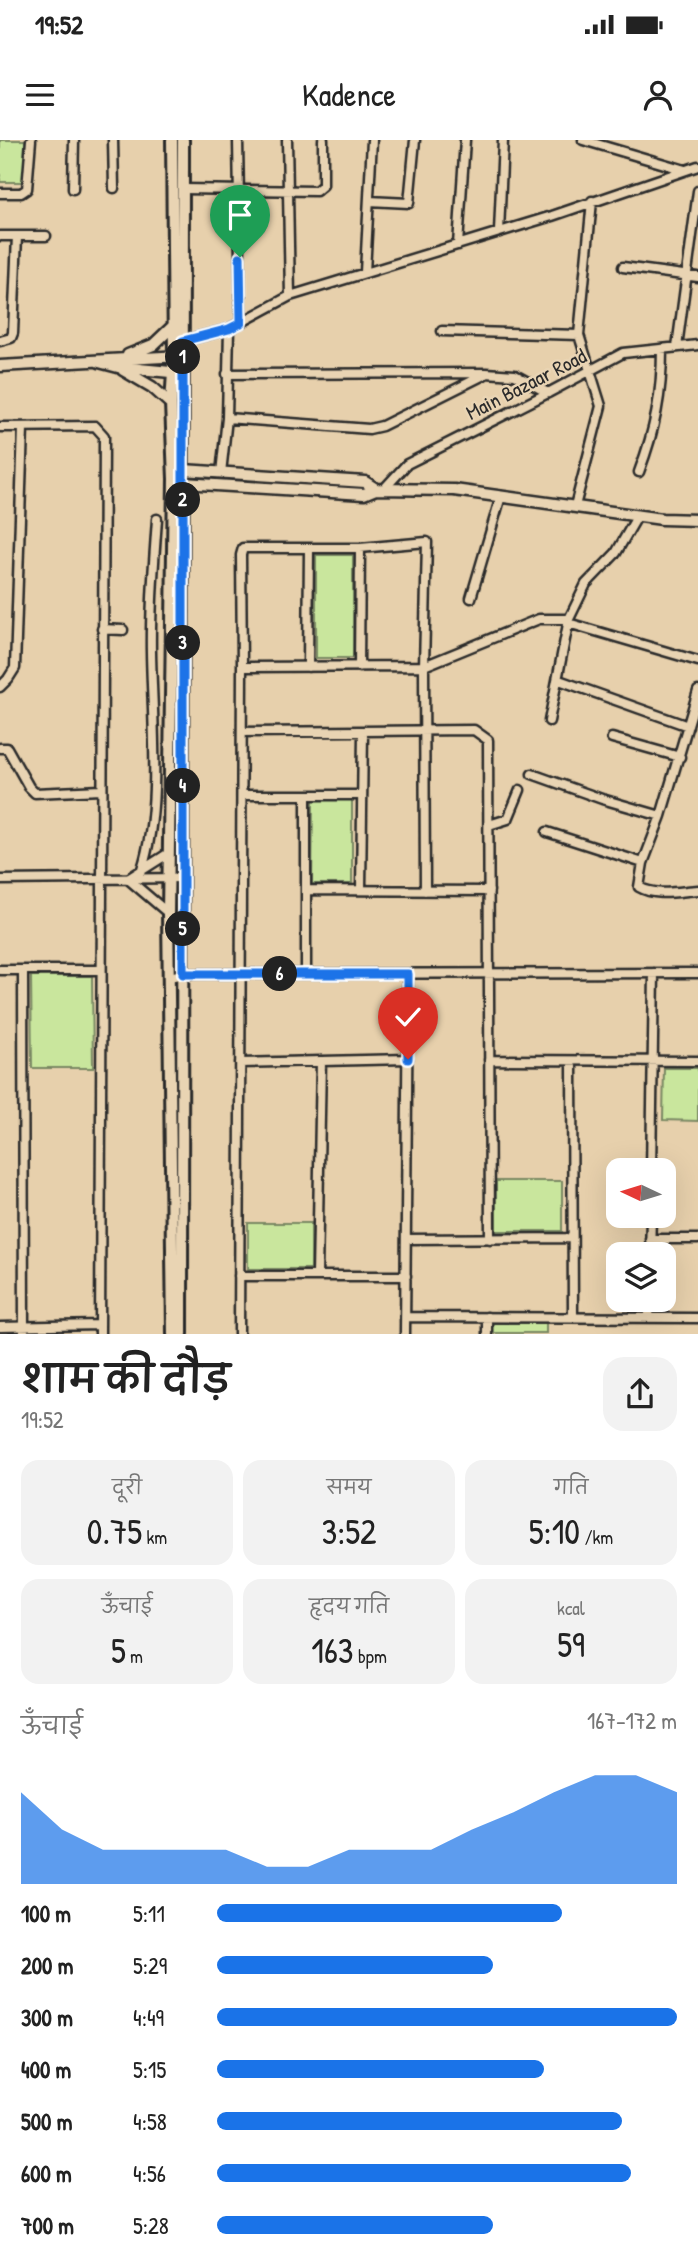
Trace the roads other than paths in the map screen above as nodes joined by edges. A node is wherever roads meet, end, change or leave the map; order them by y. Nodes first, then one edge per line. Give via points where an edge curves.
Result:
1 (31, 140) edge
2 (74, 140) edge
3 (113, 140) edge
4 (172, 140) edge
5 (183, 140) edge
6 (238, 140) edge
7 (287, 140) edge
8 (323, 140) edge
9 (372, 140) edge
10 (415, 140) edge
11 (465, 140) edge
12 (503, 140) edge
13 (583, 140) edge
14 (698, 166) edge
15 (685, 170) junction
16 (114, 188) dead end
17 (73, 189) dead end
18 (183, 190) junction
19 (240, 191) junction
20 (288, 191) junction
21 (698, 191) edge
22 (0, 193) edge
23 (369, 201) junction
24 (592, 201) junction
25 (499, 232) junction
26 (0, 236) edge
27 (17, 236) junction
28 (46, 236) dead end
29 (458, 245) junction
30 (623, 267) dead end
31 (365, 272) junction
32 (685, 276) junction
33 (698, 277) edge
34 (290, 296) junction
35 (241, 323) junction
36 (173, 326) junction
37 (229, 329) junction
38 (442, 331) dead end
39 (579, 335) junction
40 (0, 341) edge
41 (183, 341) junction
42 (698, 345) edge
43 (677, 347) junction
44 (662, 349) junction
45 (178, 356) junction
46 (118, 363) junction
47 (0, 366) edge
48 (589, 371) junction
49 (177, 373) junction
50 (486, 373) junction
51 (227, 374) junction
52 (548, 393) junction
53 (171, 404) junction
54 (227, 418) junction
55 (0, 427) edge
56 (23, 428) junction
57 (639, 472) dead end
58 (221, 473) junction
59 (180, 477) junction
60 (380, 489) junction
61 (501, 496) junction
62 (575, 506) junction
63 (638, 515) junction
64 (157, 519) dead end
65 (698, 520) edge
66 (309, 548) junction
67 (360, 548) junction
68 (471, 598) dead end
69 (568, 621) junction
70 (102, 629) junction
71 (123, 630) dead end
72 (698, 661) edge
73 (424, 666) junction
74 (243, 667) junction
75 (308, 667) junction
76 (359, 667) junction
77 (559, 680) junction
78 (0, 687) edge
79 (698, 691) edge
80 (549, 721) dead end
81 (688, 726) junction
82 (242, 732) junction
83 (363, 732) junction
84 (426, 732) junction
85 (612, 738) dead end
86 (0, 748) edge
87 (680, 757) junction
88 (532, 774) dead end
89 (101, 790) junction
90 (520, 790) dead end
91 (242, 795) junction
92 (306, 795) junction
93 (362, 795) junction
94 (661, 816) junction
95 (489, 825) junction
96 (547, 832) dead end
97 (169, 853) junction
98 (643, 863) junction
99 (142, 869) junction
100 (128, 878) junction
101 (169, 878) junction
102 (183, 878) junction
103 (101, 879) junction
104 (0, 880) edge
105 (306, 890) junction
106 (361, 890) junction
107 (698, 890) edge
108 (425, 891) junction
109 (489, 891) junction
110 (168, 913) junction
111 (0, 970) edge
112 (23, 970) junction
113 (101, 970) junction
114 (489, 973) junction
115 (654, 973) junction
116 (698, 973) edge
117 (183, 974) junction
118 (240, 974) junction
119 (306, 974) junction
120 (408, 974) junction
121 (169, 976) junction
122 (408, 1059) junction
123 (489, 1060) junction
124 (321, 1061) junction
125 (572, 1061) junction
126 (653, 1061) junction
127 (698, 1061) edge
128 (240, 1063) junction
129 (651, 1158) edge
130 (650, 1228) edge
131 (572, 1238) junction
132 (490, 1239) junction
133 (650, 1239) joint
134 (698, 1239) edge
135 (406, 1240) junction
136 (239, 1276) junction
137 (317, 1276) junction
138 (406, 1276) junction
139 (649, 1312) edge
140 (406, 1317) junction
141 (487, 1317) junction
142 (573, 1317) junction
143 (649, 1318) junction
144 (698, 1318) edge
145 (0, 1327) edge
146 (100, 1329) edge
147 (24, 1330) edge
148 (173, 1334) edge
149 (182, 1334) edge
150 (239, 1334) edge
151 (405, 1334) edge
152 (487, 1334) edge

1 - 22 street via 27,189
2 - 17 street
3 - 16 street
4 - 36 main road
5 - 18 main road
6 - 19 street
7 - 20 street
8 - 20 street via 323,185 316,191
9 - 23 street
10 - 23 street via 409,203
11 - 29 street
12 - 25 street
13 - 15 street
14 - 15 street
15 - 24 street
18 - 19 street
18 - 41 main road
19 - 20 street
19 - 35 street
20 - 34 street
21 - 32 street
23 - 31 street
24 - 25 street
24 - 39 street
25 - 29 street
26 - 27 street
27 - 28 street
27 - 40 street via 13,333
29 - 31 street
30 - 32 street
31 - 34 street
32 - 33 street
32 - 43 street
34 - 35 street
35 - 37 street
36 - 45 main road
36 - 46 street via 153,345
37 - 41 street
37 - 51 street
38 - 39 street
39 - 48 street
41 - 45 main road
42 - 43 street, Main Bazaar Road
43 - 44 street, Main Bazaar Road
44 - 48 street, Main Bazaar Road via 623,353
44 - 57 street via 662,385 652,438
45 - 46 street
45 - 49 main road
46 - 47 street
46 - 49 street
46 - 53 street
48 - 52 street, Main Bazaar Road
48 - 62 street via 601,406
49 - 53 main road
49 - 59 main road
50 - 51 street
50 - 52 street via 515,375
50 - 54 street via 369,429
51 - 54 street
52 - 60 street, Main Bazaar Road via 407,464
53 - 59 main road
54 - 58 street
55 - 56 street
56 - 70 street via 95,426 104,436
56 - 78 street via 15,668
58 - 59 street
58 - 60 street via 365,482
59 - 60 street via 363,494
59 - 97 main road
59 - 102 main road
60 - 61 street
61 - 62 street
61 - 68 street
62 - 63 street
63 - 65 street
63 - 69 street via 616,553 586,584
64 - 99 street via 150,629 151,829
66 - 67 street
66 - 74 street via 243,548
66 - 75 street
67 - 73 street via 427,542
67 - 76 street
69 - 72 street
69 - 73 street via 538,619
69 - 77 street
70 - 71 street
70 - 89 street
73 - 76 street
73 - 84 street
74 - 75 street
74 - 82 street
75 - 76 street
77 - 80 street
77 - 81 street
79 - 81 street
81 - 87 street
82 - 83 street
82 - 91 street
83 - 84 street
83 - 93 street
84 - 95 street via 474,730 488,740
84 - 108 street
85 - 87 street
86 - 89 street via 7,748 35,793
87 - 94 street
88 - 94 street
89 - 103 street
90 - 95 street via 508,820
91 - 92 street
91 - 118 street
92 - 93 street
92 - 105 street
93 - 106 street
94 - 98 street
95 - 109 street
96 - 98 street
97 - 99 street
97 - 101 main road
98 - 107 street via 639,887 646,891
99 - 100 street
100 - 101 street
100 - 103 street
100 - 110 street
101 - 102 street
101 - 110 main road
102 - 117 main road
103 - 104 street
103 - 113 street
105 - 106 street
105 - 119 street
106 - 108 street
108 - 109 street
109 - 114 street
110 - 121 main road
111 - 112 street
112 - 113 street
112 - 147 street
113 - 146 street
114 - 115 street
114 - 120 street
114 - 123 street
115 - 116 street
115 - 126 street
117 - 118 street
117 - 121 street
117 - 149 main road
118 - 119 street
118 - 128 street
119 - 120 street
120 - 122 street
121 - 148 main road
122 - 124 street
122 - 135 street
123 - 125 street
123 - 132 street
124 - 128 street
124 - 137 street
125 - 126 street
125 - 131 street
126 - 127 street
126 - 129 street
128 - 136 street
130 - 133 street
131 - 132 street
131 - 142 street
132 - 135 street
133 - 134 street
135 - 138 street
136 - 137 street
136 - 150 street
137 - 138 street
138 - 140 street
139 - 143 street
140 - 141 street
140 - 151 street
141 - 142 street
141 - 152 street
142 - 143 street
143 - 144 street
145 - 147 street
146 - 147 street

